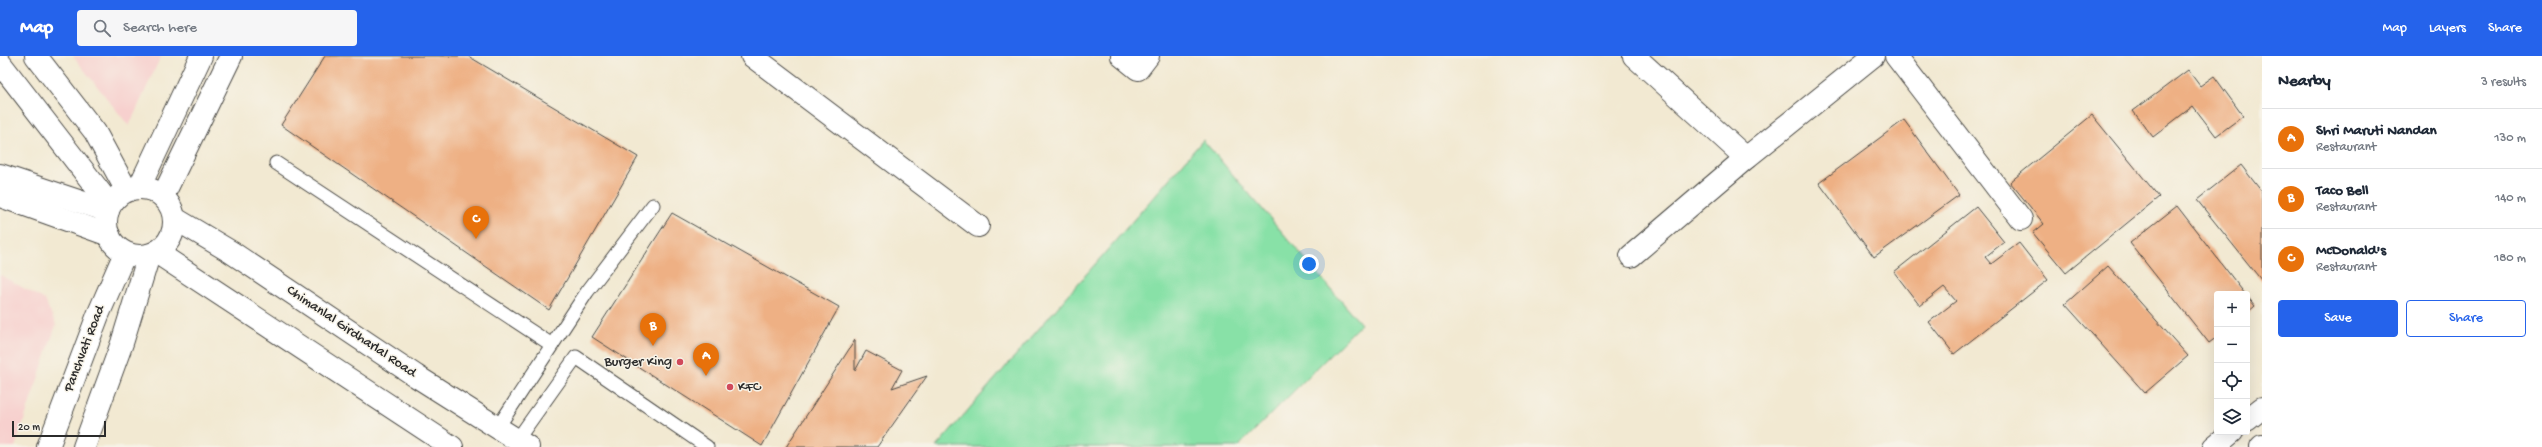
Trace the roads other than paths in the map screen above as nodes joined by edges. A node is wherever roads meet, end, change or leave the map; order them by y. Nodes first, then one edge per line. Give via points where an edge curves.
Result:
1 (36, 56) edge
2 (201, 56) edge
3 (232, 56) edge
4 (752, 56) edge
5 (1122, 56) edge
6 (1148, 56) edge
7 (1634, 56) edge
8 (1873, 56) edge
9 (1896, 56) edge
10 (0, 63) edge
11 (1746, 158) junction
12 (276, 163) dead end
13 (0, 175) edge
14 (133, 189) junction
15 (0, 196) edge
16 (163, 196) junction
17 (653, 205) dead end
18 (109, 208) junction
19 (174, 218) junction
20 (2021, 219) dead end
21 (978, 226) dead end
22 (109, 235) junction
23 (125, 252) junction
24 (153, 253) junction
25 (1631, 256) dead end
26 (552, 345) junction
27 (2262, 408) edge
28 (2250, 418) edge
29 (498, 427) junction
30 (523, 444) edge
31 (48, 447) edge
32 (84, 447) edge
33 (452, 447) edge
34 (707, 447) edge

1 - 14 main road via 95,132
2 - 14 main road
3 - 16 main road
4 - 21 main road
5 - 6 main road via 1138,69
7 - 11 main road
8 - 11 main road
9 - 20 main road
10 - 18 main road
11 - 25 main road
12 - 26 lane
13 - 18 main road
14 - 16 main road via 152,190
14 - 18 main road
15 - 22 main road
16 - 19 main road
17 - 26 lane via 587,292
18 - 22 main road via 106,224
19 - 24 main road via 173,232 167,243
19 - 29 main road, Chimanlal Girdharlal Road via 231,252 416,376
22 - 23 main road via 115,245
23 - 24 main road via 137,256
23 - 31 main road, Panchvati Road
24 - 32 main road
24 - 33 main road
26 - 29 lane
27 - 28 main road
29 - 30 main road, Chimanlal Girdharlal Road
30 - 34 lane via 576,357

